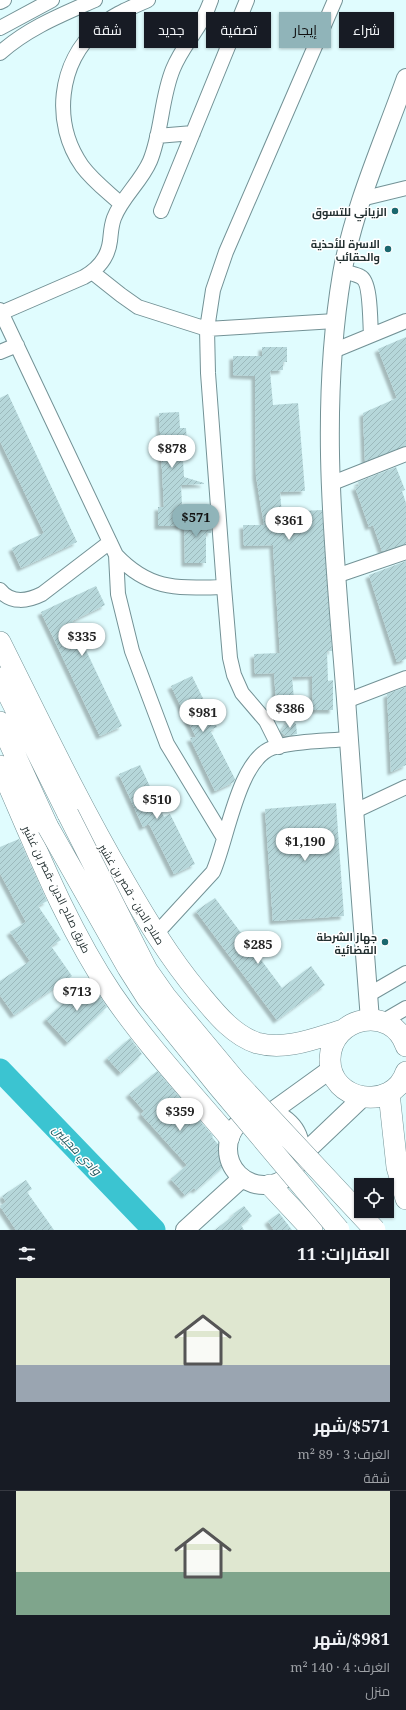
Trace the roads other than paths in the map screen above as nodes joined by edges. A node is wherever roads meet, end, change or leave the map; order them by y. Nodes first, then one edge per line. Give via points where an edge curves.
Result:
1 (4, 0) edge
2 (52, 0) edge
3 (95, 0) edge
4 (148, 0) edge
5 (211, 0) edge
6 (247, 0) edge
7 (335, 0) edge
8 (0, 2) edge
9 (78, 3) edge
10 (0, 28) edge
11 (0, 53) edge
12 (406, 78) edge
13 (193, 133) junction
14 (157, 136) junction
15 (406, 188) edge
16 (361, 200) junction
17 (121, 204) junction
18 (161, 211) dead end
19 (343, 271) junction
20 (92, 272) junction
21 (1, 312) edge
22 (335, 321) junction
23 (406, 321) edge
24 (207, 329) junction
25 (370, 335) junction
26 (5, 347) edge
27 (332, 351) junction
28 (406, 454) edge
29 (330, 484) junction
30 (113, 549) junction
31 (406, 552) edge
32 (336, 576) junction
33 (224, 587) junction
34 (0, 590) edge
35 (0, 642) edge
36 (0, 678) edge
37 (406, 678) edge
38 (346, 701) junction
39 (0, 722) edge
40 (348, 740) junction
41 (279, 747) junction
42 (0, 766) edge
43 (406, 787) edge
44 (355, 811) junction
45 (224, 838) junction
46 (155, 935) junction
47 (406, 973) edge
48 (368, 996) junction
49 (406, 1008) edge
50 (376, 1021) junction
51 (343, 1030) junction
52 (404, 1038) edge
53 (331, 1069) junction
54 (406, 1074) edge
55 (389, 1093) junction
56 (363, 1097) junction
57 (270, 1113) junction
58 (230, 1137) junction
59 (300, 1158) junction
60 (242, 1178) junction
61 (270, 1185) junction
62 (406, 1199) edge
63 (185, 1230) edge
64 (312, 1230) edge
65 (340, 1230) edge
66 (375, 1230) edge

1 - 8 street
2 - 10 street
3 - 9 street
4 - 17 street via 108,20 88,38 73,61 64,88 65,129 75,154 91,177
5 - 14 street via 200,25 173,70
6 - 13 street
7 - 24 street via 226,252 213,290
9 - 11 street via 15,40
12 - 16 main road
13 - 14 street
13 - 18 street
14 - 17 street via 143,174
15 - 16 street
16 - 19 main road
17 - 20 street via 112,225 108,251
19 - 22 main road
19 - 25 street via 361,276 365,280 368,290
20 - 21 street
20 - 24 street via 138,307
21 - 26 street
22 - 24 street
22 - 27 main road
23 - 25 street
24 - 33 street
25 - 27 street
26 - 30 street
27 - 29 main road
28 - 29 street
29 - 32 main road
30 - 33 street via 128,568 147,579 176,588
30 - 34 street via 32,599 10,598
30 - 45 street via 118,594 132,650 164,737
31 - 32 street
32 - 38 main road
33 - 41 street via 230,658 234,675 242,693 266,722
35 - 46 highway, صلاح الدين - قصر بن غشير via 93,828
36 - 66 highway, bridge via 147,970 166,997 236,1080
37 - 38 street
38 - 40 main road
39 - 65 highway, bridge via 48,827 147,998
40 - 41 street
40 - 44 main road
41 - 45 street via 262,753 249,769
42 - 58 highway, طريق صلاح الدين -قصر بن غشير via 43,864 72,923 112,994 138,1029
43 - 44 street
44 - 48 main road
45 - 46 street via 213,872
46 - 51 highway, صلاح الدين - قصر بن غشير via 202,996 227,1024 243,1036 257,1043 288,1046
47 - 48 street
48 - 50 main road
49 - 50 street
50 - 51 highway, صلاح الدين - قصر بن غشير via 353,1023
50 - 52 highway via 392,1027
51 - 53 highway via 333,1044
53 - 56 highway via 343,1088
53 - 57 main road
54 - 55 highway
55 - 56 highway
55 - 62 highway via 396,1161
56 - 59 main road
57 - 58 main road via 253,1114 245,1118 233,1129
57 - 59 main road via 286,1119 297,1132 301,1149
58 - 60 main road via 228,1155 231,1164
59 - 61 main road via 292,1173
60 - 61 main road via 256,1184
60 - 63 main road
61 - 64 highway

